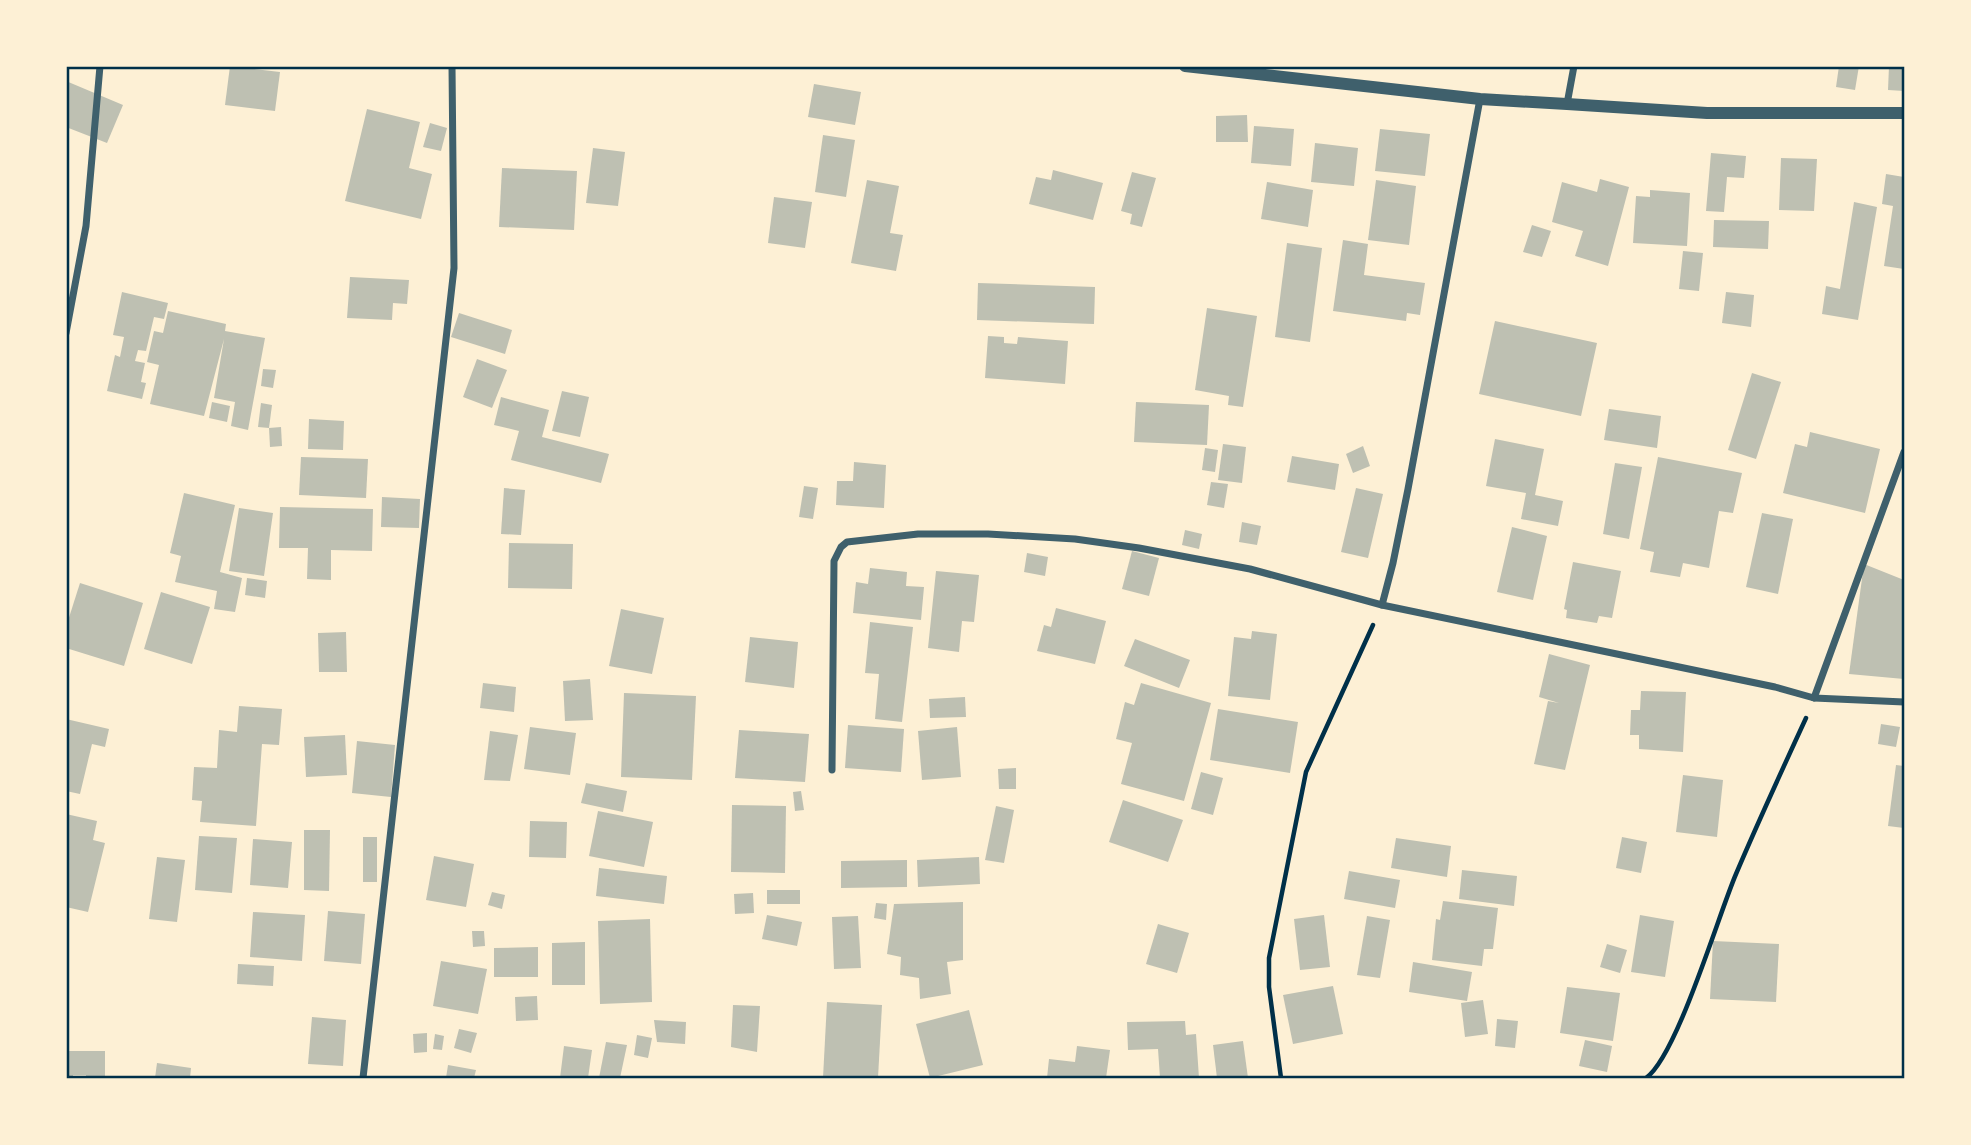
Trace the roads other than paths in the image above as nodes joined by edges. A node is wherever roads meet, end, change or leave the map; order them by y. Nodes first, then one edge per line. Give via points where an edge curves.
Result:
1 (100, 66) edge
2 (452, 66) edge
3 (1185, 66) edge
4 (1574, 66) edge
5 (1240, 69) edge
6 (1480, 99) junction
7 (1567, 104) junction
8 (1905, 113) edge
9 (66, 333) edge
10 (1905, 452) edge
11 (1382, 605) junction
12 (1814, 698) junction
13 (1905, 702) edge
14 (832, 771) dead end
15 (363, 1079) edge

1 - 9 street via 86,226
2 - 15 street via 454,268
3 - 5 street
4 - 7 street
5 - 6 street
6 - 7 street
6 - 11 street
7 - 8 street via 1707,113
10 - 12 street
11 - 12 street
11 - 14 street via 1203,558 1075,539 918,534 847,541 834,561
12 - 13 street

